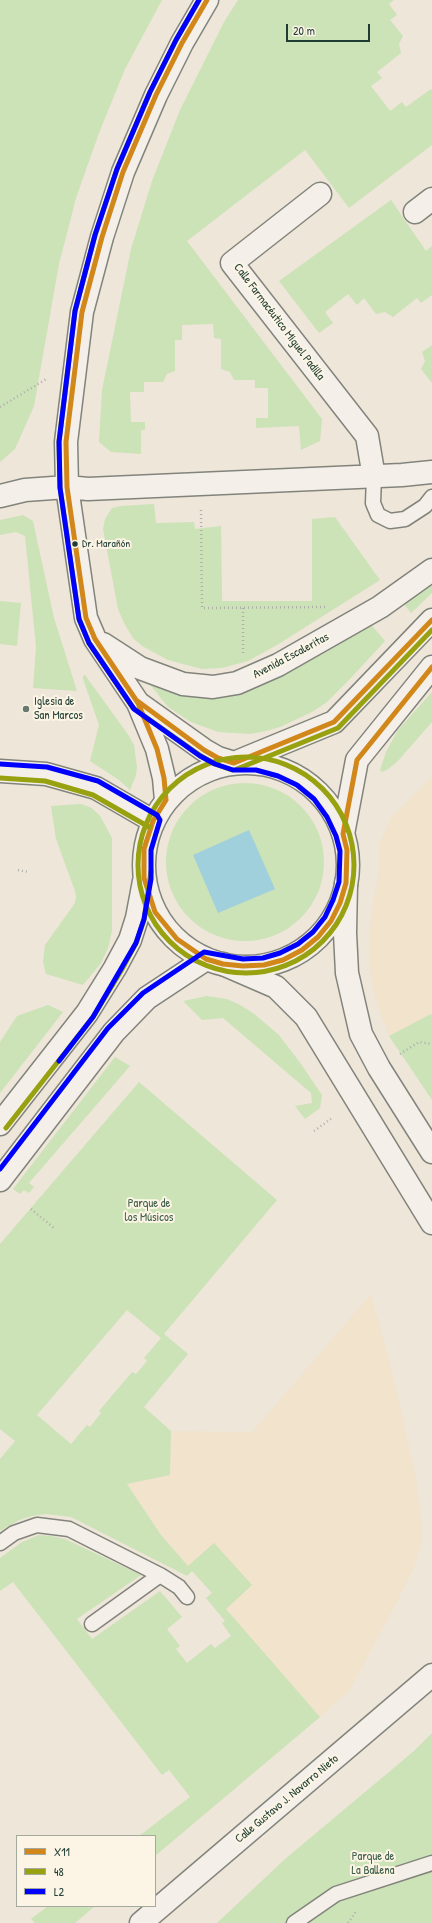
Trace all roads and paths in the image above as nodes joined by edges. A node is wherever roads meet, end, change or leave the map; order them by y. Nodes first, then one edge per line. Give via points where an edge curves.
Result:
1 (207, 0) edge
2 (320, 194) dead end
3 (432, 199) edge
4 (415, 212) dead end
5 (76, 361) junction
6 (0, 407) edge
7 (432, 472) edge
8 (374, 477) junction
9 (201, 484) junction
10 (68, 486) junction
11 (0, 496) edge
12 (432, 497) edge
13 (432, 570) edge
14 (329, 607) dead end
15 (243, 608) junction
16 (432, 620) edge
17 (95, 639) junction
18 (432, 668) edge
19 (243, 680) junction
20 (138, 703) junction
21 (234, 763) junction
22 (0, 771) edge
23 (166, 800) junction
24 (153, 821) junction
25 (343, 834) junction
26 (18, 870) dead end
27 (29, 872) dead end
28 (144, 878) junction
29 (346, 883) junction
30 (214, 961) junction
31 (432, 1044) edge
32 (379, 1068) junction
33 (332, 1118) dead end
34 (0, 1124) edge
35 (314, 1131) dead end
36 (432, 1152) edge
37 (0, 1180) edge
38 (31, 1208) dead end
39 (432, 1223) edge
40 (54, 1228) dead end
41 (0, 1543) edge
42 (160, 1575) junction
43 (187, 1597) dead end
44 (92, 1624) dead end
45 (432, 1675) edge
46 (432, 1863) edge
47 (141, 1923) edge
48 (294, 1923) edge

1 - 5 street via 182,42 123,172 82,312
2 - 8 street, Calle Farmacéutico Miguel Padilla via 232,263 367,436
3 - 4 street
5 - 6 path
5 - 10 street via 66,442
7 - 8 street
8 - 9 street
8 - 12 lane via 373,503 378,515 390,521 405,519 425,506
9 - 10 street via 88,488
9 - 15 path via 202,608
10 - 11 street via 25,490
10 - 17 street via 86,618
13 - 19 street, Avenida Escaleritas via 373,611 278,666
14 - 15 path
15 - 19 path
16 - 21 street via 334,722
17 - 19 street, Avenida Escaleritas via 140,668 183,684 213,687
17 - 20 street
18 - 25 street via 357,760
20 - 21 street via 204,750
20 - 23 street via 157,749
21 - 23 street via 208,770 185,782
21 - 25 street via 257,763 280,769 301,779 319,794 333,813
22 - 24 street via 46,774 96,788
23 - 24 street
24 - 28 street via 144,849
25 - 29 street via 347,850
26 - 27 path
28 - 30 street via 155,912 177,939
28 - 34 street via 130,940 115,968 87,1013
29 - 30 street via 331,921 318,937 302,950 283,960 264,965 243,966
29 - 32 street via 347,973 361,1034
30 - 37 street via 147,998 114,1032
30 - 39 street via 276,987 306,1017
31 - 32 path via 420,1042
32 - 36 street
33 - 35 path
38 - 40 path
41 - 42 lane via 14,1533 37,1525 63,1528
42 - 43 lane via 179,1587
42 - 44 lane
45 - 47 street, Calle Gustavo J. Navarro Nieto
46 - 48 lane via 336,1894

